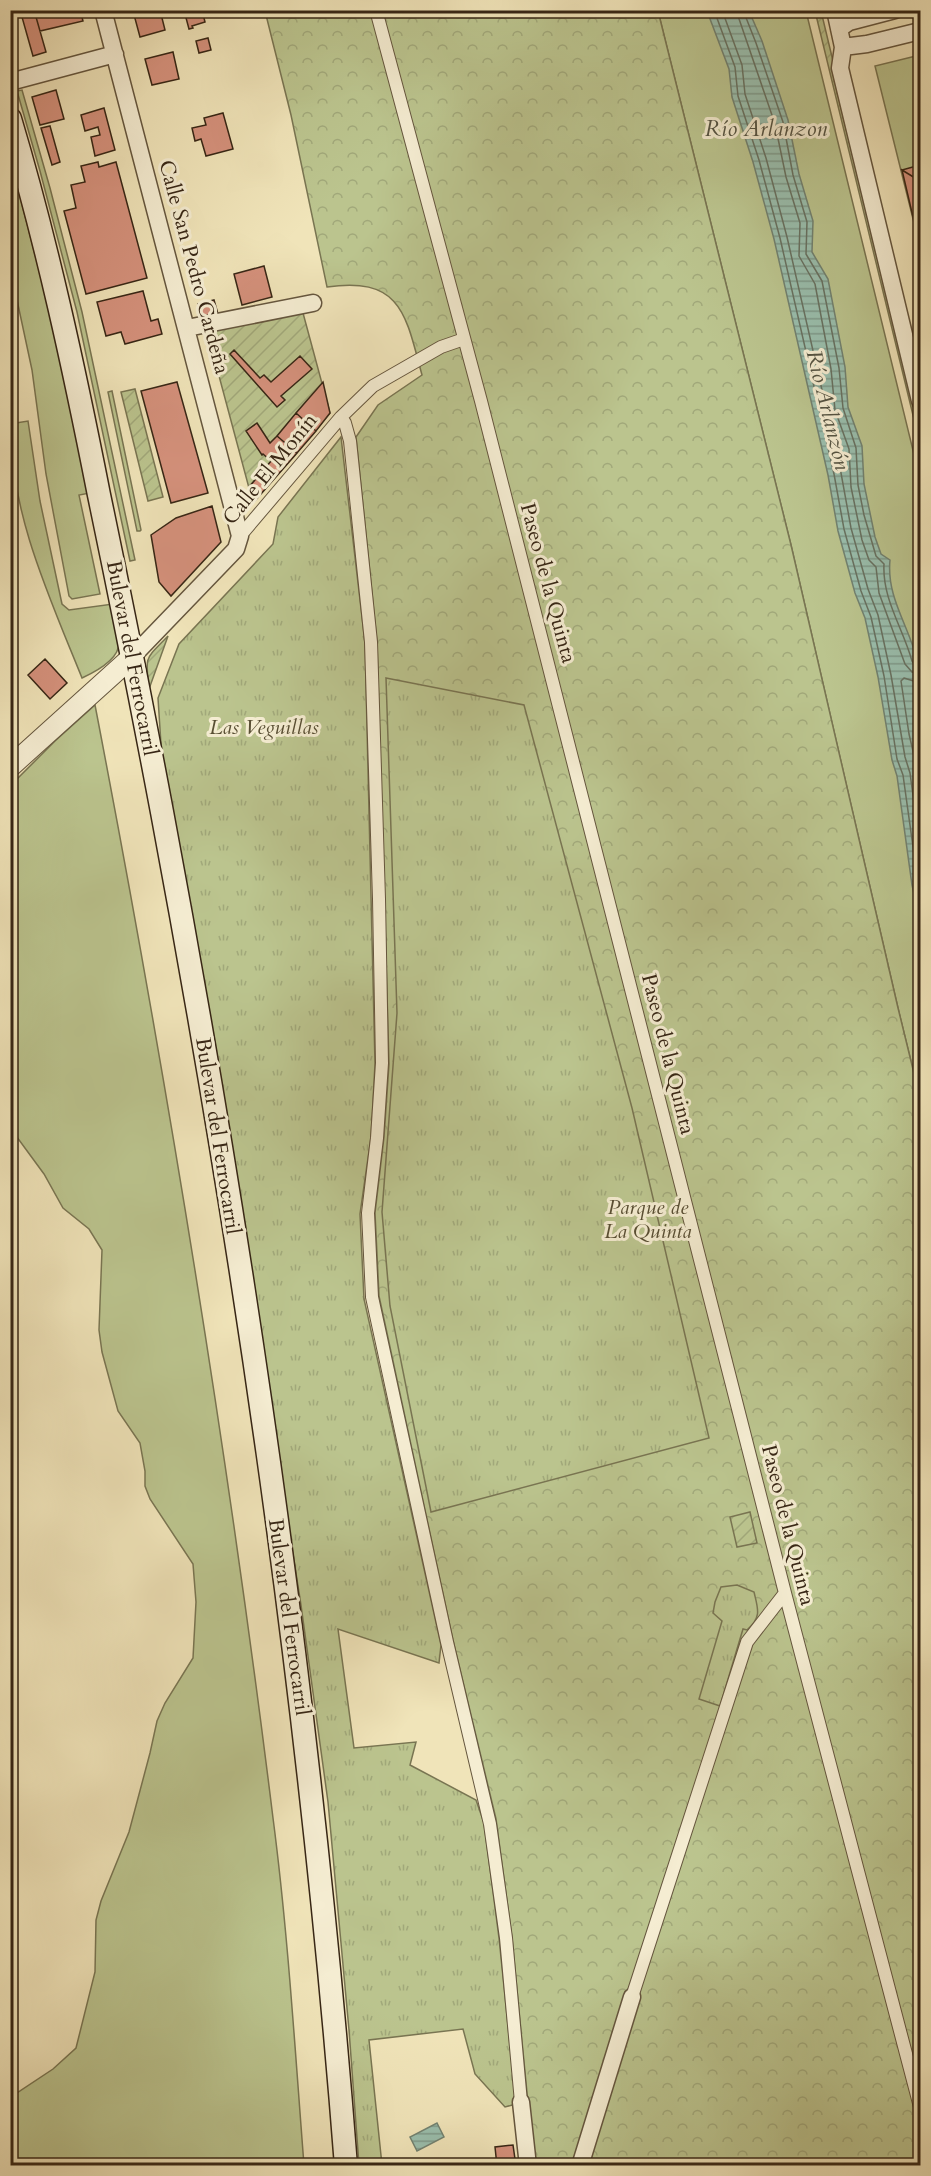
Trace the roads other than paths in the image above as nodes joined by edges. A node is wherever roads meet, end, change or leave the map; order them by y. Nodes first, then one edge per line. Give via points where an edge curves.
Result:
1 (102, 10) edge
2 (376, 10) edge
3 (835, 10) edge
4 (895, 10) edge
5 (839, 29) junction
6 (921, 31) edge
7 (843, 47) junction
8 (114, 54) junction
9 (10, 82) edge
10 (10, 119) edge
11 (313, 303) dead end
12 (187, 328) junction
13 (464, 339) junction
14 (921, 401) edge
15 (341, 417) junction
16 (240, 536) junction
17 (133, 656) junction
18 (10, 767) edge
19 (785, 1593) junction
20 (632, 1997) joint
21 (521, 2102) joint
22 (921, 2107) edge
23 (346, 2166) edge
24 (528, 2166) edge
25 (580, 2166) edge

1 - 8 street, Calle San Pedro Cardeña
2 - 13 street, Paseo de la Quinta
3 - 5 street
4 - 5 street via 849,22
5 - 7 street
6 - 7 street
7 - 14 street via 840,68
8 - 9 street
8 - 12 street, Calle San Pedro Cardeña
10 - 17 main road, Bulevar del Ferrocarril via 68,341
11 - 12 street
12 - 16 street, Calle San Pedro Cardeña
13 - 15 street, Calle El Monín via 441,347 373,386
13 - 19 street, Paseo de la Quinta
15 - 16 street, Calle El Monín
15 - 21 street via 350,441 371,642 382,1063 368,1213 372,1297 490,1824 506,1938
16 - 17 street, Calle El Monín via 236,549
17 - 18 street
17 - 23 main road, Bulevar del Ferrocarril via 230,1209 282,1560 312,1799
19 - 20 street via 747,1642
19 - 22 street, Paseo de la Quinta
20 - 25 street
21 - 24 street

